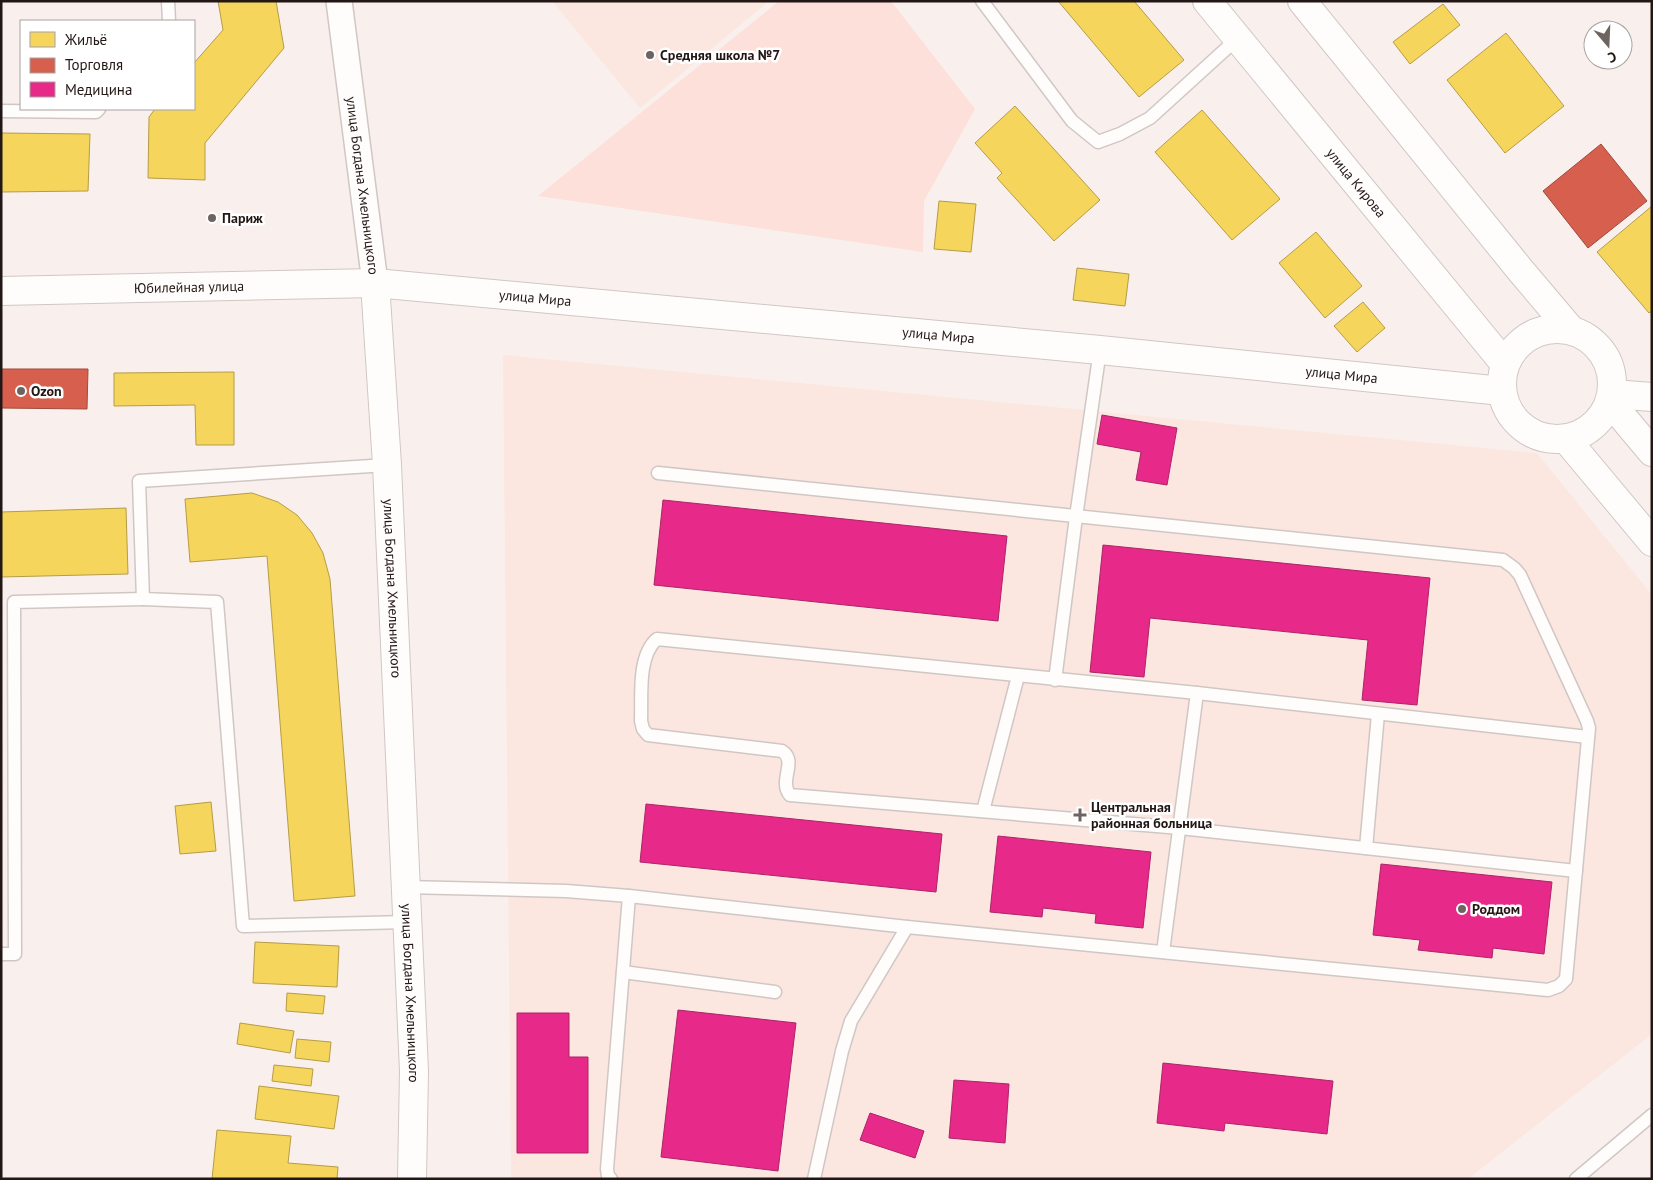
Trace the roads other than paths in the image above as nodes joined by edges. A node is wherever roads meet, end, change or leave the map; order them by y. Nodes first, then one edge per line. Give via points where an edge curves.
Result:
1 (168, 1) edge
2 (339, 1) edge
3 (982, 1) edge
4 (1208, 1) edge
5 (1302, 1) edge
6 (169, 20) edge
7 (1238, 38) junction
8 (98, 110) edge
9 (1, 111) edge
10 (375, 283) junction
11 (1, 290) edge
12 (1571, 330) junction
13 (1100, 350) junction
14 (1505, 364) junction
15 (1502, 391) junction
16 (1652, 397) edge
17 (1611, 398) junction
18 (1566, 439) junction
19 (1652, 452) edge
20 (386, 465) junction
21 (658, 473) dead end
22 (1076, 517) junction
23 (1652, 542) edge
24 (143, 599) junction
25 (1018, 676) junction
26 (1055, 680) junction
27 (1196, 693) junction
28 (1378, 714) junction
29 (1588, 737) junction
30 (984, 811) junction
31 (1180, 828) junction
32 (1366, 848) junction
33 (1576, 871) junction
34 (405, 887) junction
35 (629, 896) junction
36 (407, 922) junction
37 (908, 926) junction
38 (1163, 952) junction
39 (1, 954) edge
40 (623, 972) junction
41 (775, 992) dead end
42 (1652, 1115) edge
43 (412, 1179) edge
44 (611, 1179) edge
45 (814, 1179) edge
46 (1576, 1179) edge

1 - 6 lane
2 - 10 street, улица Богдана Хмельницкого
3 - 7 lane via 1072,121 1098,142 1150,118
4 - 7 street, улица Кирова
5 - 12 street
7 - 14 street, улица Кирова
8 - 9 lane
10 - 11 street, Юбилейная улица
10 - 13 street, улица Мира
10 - 20 street, улица Богдана Хмельницкого
12 - 14 street via 1551,328 1531,334 1515,347
12 - 17 street via 1590,338 1604,354 1612,373
13 - 15 street, улица Мира
13 - 22 lane
14 - 15 street
15 - 18 street via 1509,412 1524,429 1544,438
16 - 17 street
17 - 18 street via 1601,419 1585,432
17 - 19 street
18 - 23 street
20 - 24 lane via 139,481
20 - 34 street, улица Богдана Хмельницкого
21 - 22 lane
22 - 26 lane
22 - 29 lane via 1503,560 1520,575 1587,721
24 - 36 lane via 217,602 243,926
24 - 39 lane via 14,602 15,954
25 - 26 lane
25 - 30 lane
25 - 30 lane via 657,640 647,650 643,666 641,721 648,735 782,751 789,759 785,785 790,795
26 - 27 lane
27 - 28 lane
27 - 31 lane
28 - 29 lane
28 - 32 lane
29 - 33 lane
30 - 31 lane
31 - 32 lane
31 - 38 lane
32 - 33 lane
33 - 38 lane via 1566,979 1548,990
34 - 35 lane
34 - 36 street, улица Богдана Хмельницкого
35 - 37 lane
35 - 40 lane
36 - 43 street, улица Богдана Хмельницкого via 414,1071
37 - 38 lane
37 - 45 lane via 852,1020 842,1051
40 - 41 lane
40 - 44 lane via 607,1169
42 - 46 lane

